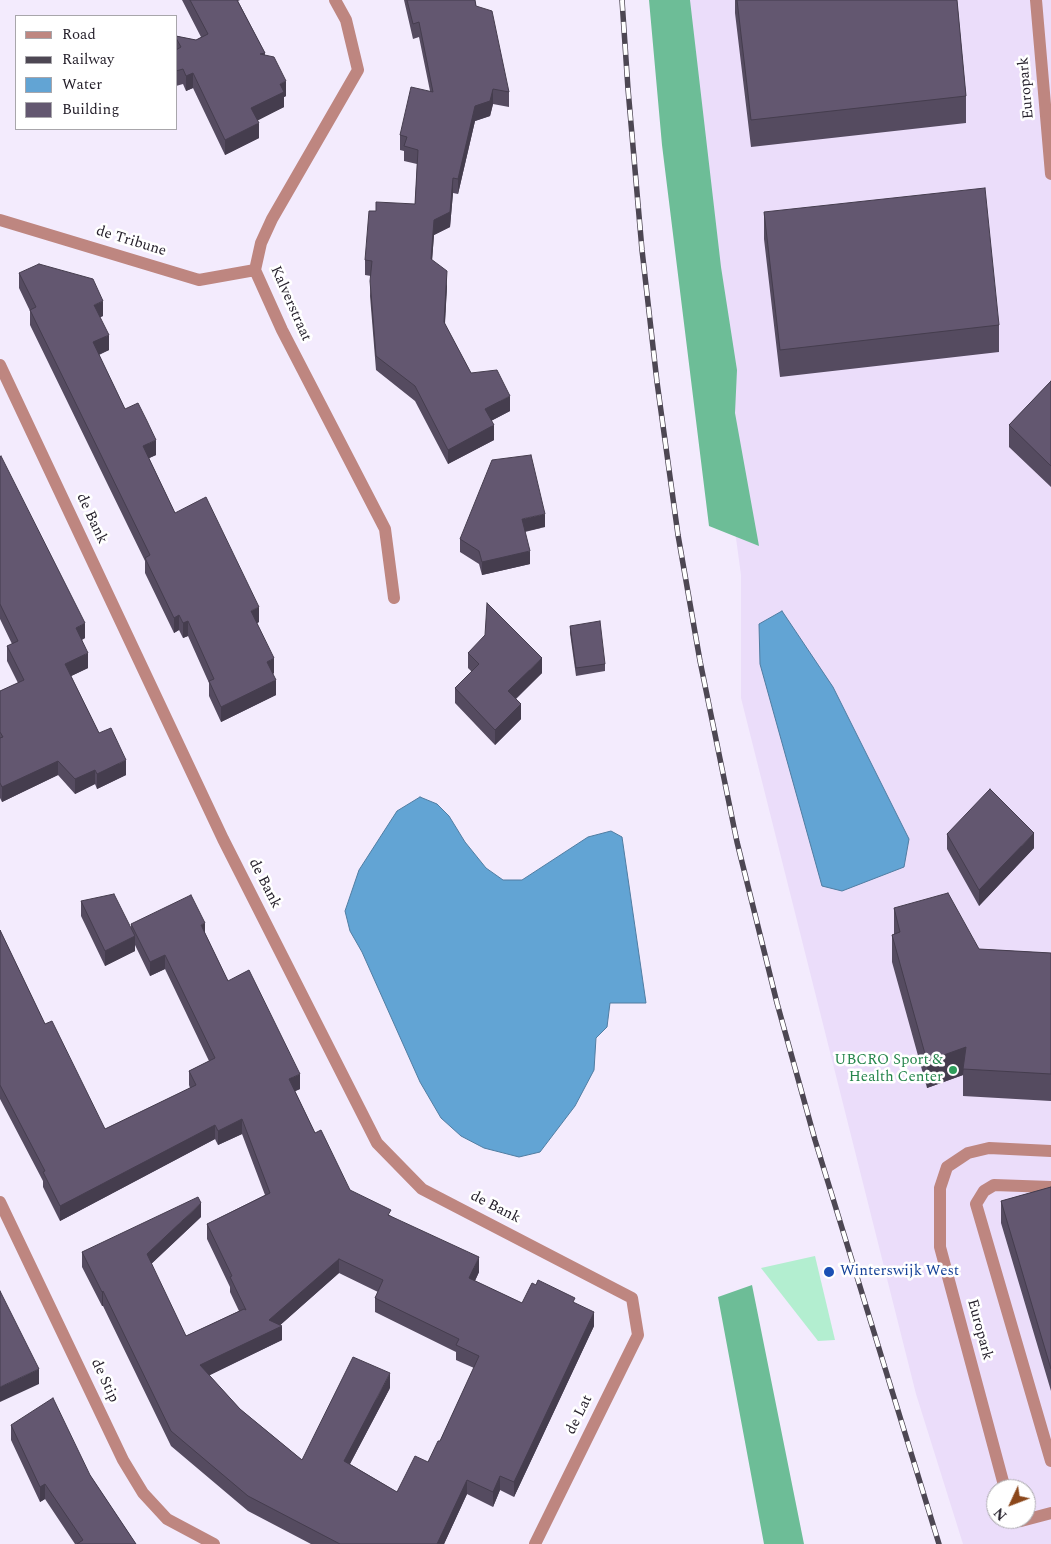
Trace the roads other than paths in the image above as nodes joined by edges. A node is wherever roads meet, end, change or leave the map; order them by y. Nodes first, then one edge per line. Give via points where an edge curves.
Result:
1 (335, 0) edge
2 (1036, 0) edge
3 (1051, 174) edge
4 (0, 220) edge
5 (255, 270) junction
6 (0, 365) edge
7 (394, 598) dead end
8 (1051, 1151) edge
9 (1051, 1187) edge
10 (0, 1202) edge
11 (632, 1298) joint
12 (1051, 1461) edge
13 (1002, 1479) edge
14 (1051, 1513) edge
15 (1036, 1518) edge
16 (214, 1544) edge
17 (535, 1544) edge

1 - 5 street, Kalverstraat via 346,20 358,70 272,219 261,243
2 - 3 street, Europark
4 - 5 street, de Tribune via 199,280
5 - 7 street, Kalverstraat via 282,330 384,529
6 - 11 street, de Bank via 223,840 377,1143 422,1189
8 - 13 street, Europark via 989,1148 968,1153 947,1167 940,1188 940,1247
9 - 12 street via 994,1185 984,1191 976,1204
10 - 16 street, de Stip via 123,1460 143,1493 167,1519
11 - 17 street, de Lat via 638,1335
14 - 15 street

